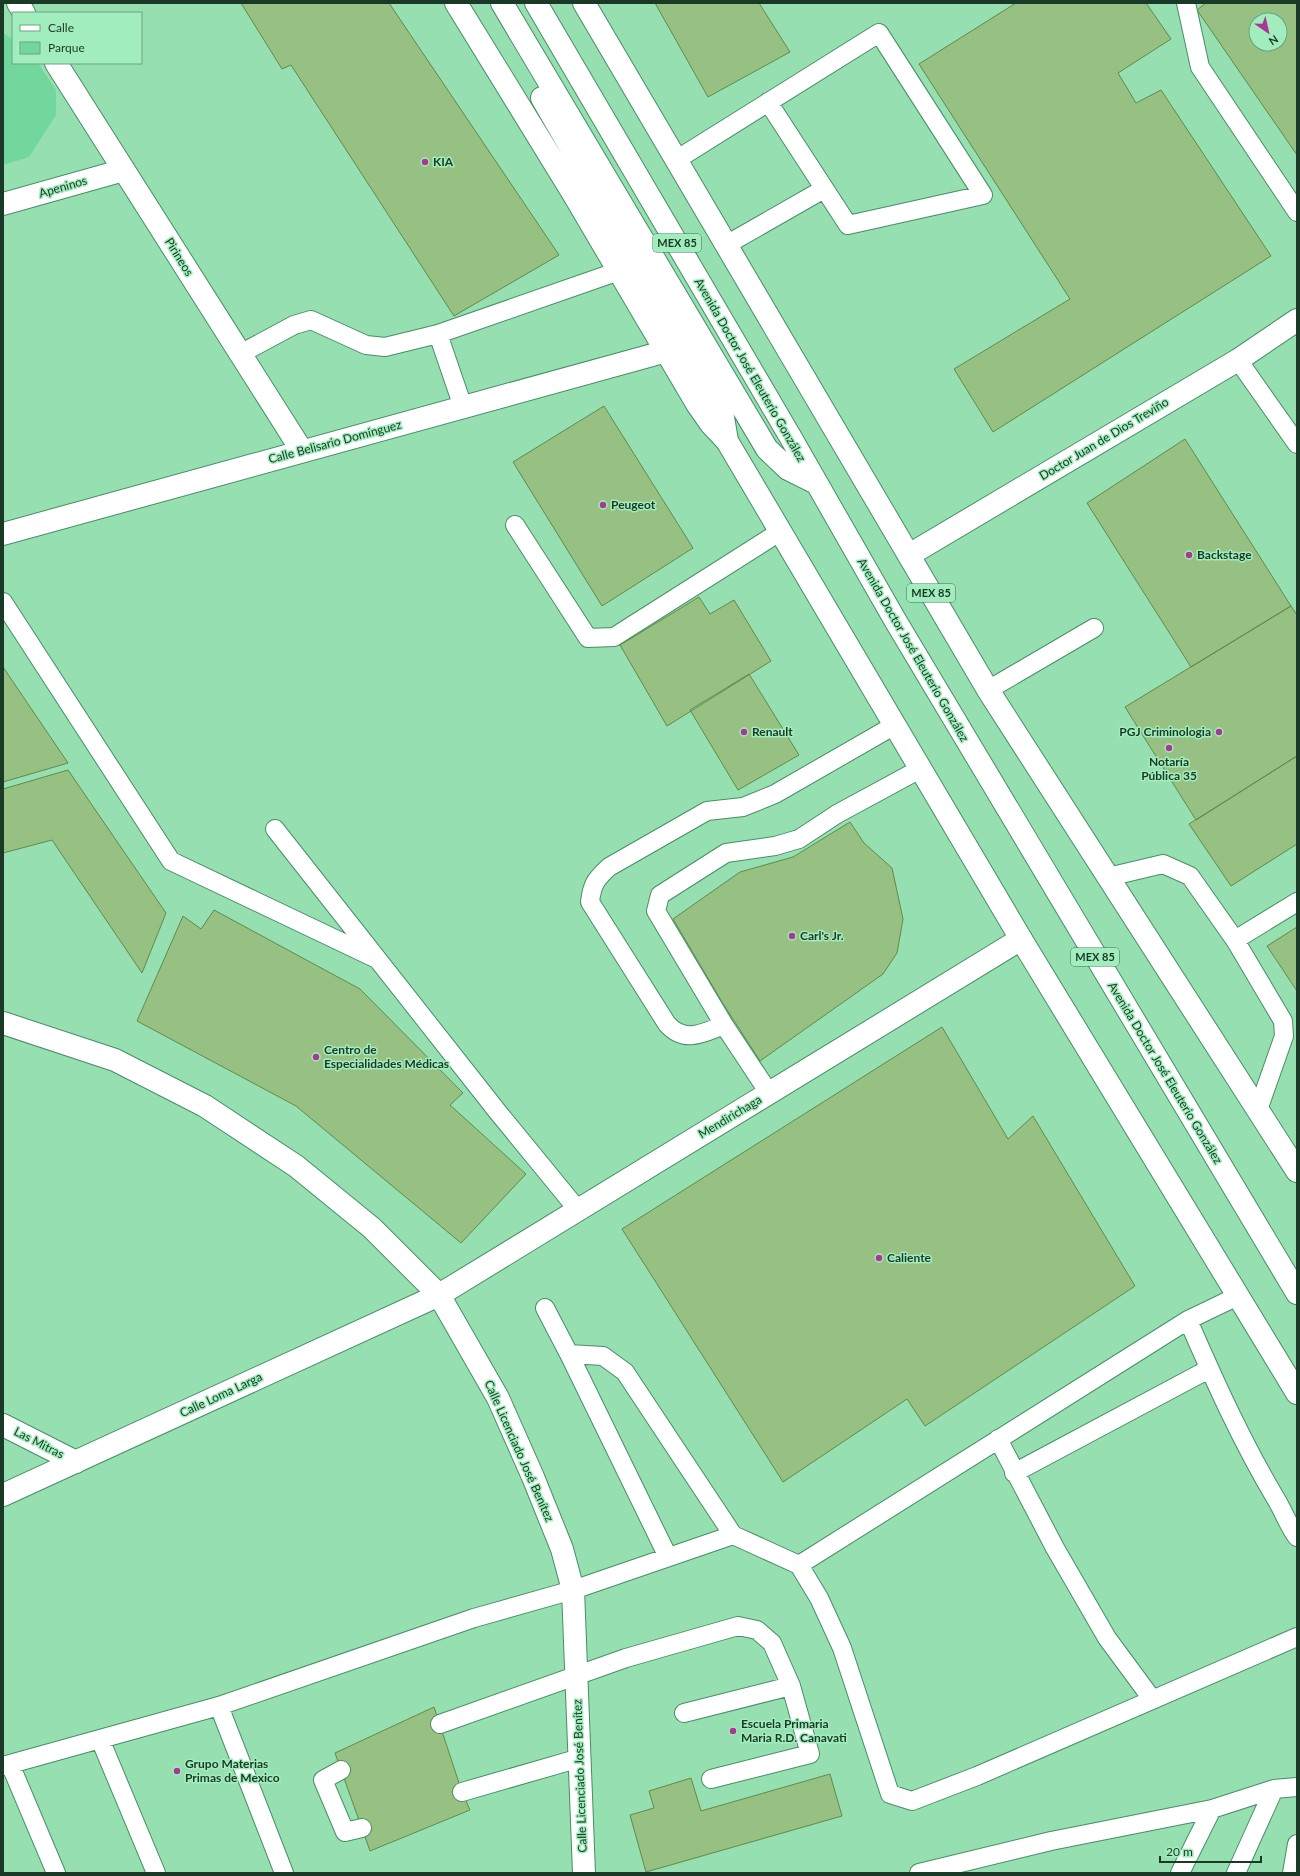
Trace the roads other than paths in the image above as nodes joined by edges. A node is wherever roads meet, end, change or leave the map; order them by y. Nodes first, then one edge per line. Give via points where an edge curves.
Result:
1 (18, 3) edge
2 (456, 3) edge
3 (488, 3) edge
4 (502, 3) edge
5 (536, 3) edge
6 (584, 3) edge
7 (1186, 3) edge
8 (23, 12) edge
9 (57, 64) edge
10 (768, 102) junction
11 (676, 160) junction
12 (124, 170) junction
13 (824, 189) junction
14 (3, 204) edge
15 (1297, 212) edge
16 (726, 245) junction
17 (619, 270) junction
18 (1297, 320) edge
19 (438, 334) junction
20 (667, 351) junction
21 (240, 354) junction
22 (1238, 360) junction
23 (463, 407) junction
24 (727, 441) junction
25 (1297, 444) edge
26 (302, 452) junction
27 (816, 483) junction
28 (515, 525) dead end
29 (781, 531) junction
30 (3, 534) edge
31 (909, 555) junction
32 (3, 602) edge
33 (1094, 628) dead end
34 (988, 690) junction
35 (895, 726) junction
36 (920, 769) junction
37 (275, 829) dead end
38 (1108, 877) junction
39 (1297, 902) edge
40 (1021, 939) junction
41 (1235, 940) junction
42 (377, 959) junction
43 (3, 1023) edge
44 (724, 1025) junction
45 (769, 1093) junction
46 (1258, 1110) junction
47 (1297, 1171) edge
48 (578, 1210) junction
49 (1297, 1293) edge
50 (439, 1295) junction
51 (1238, 1296) junction
52 (544, 1308) dead end
53 (1188, 1320) junction
54 (569, 1354) junction
55 (1209, 1370) junction
56 (1297, 1393) edge
57 (3, 1425) edge
58 (998, 1440) junction
59 (76, 1462) junction
60 (1014, 1473) junction
61 (3, 1495) edge
62 (733, 1535) junction
63 (1297, 1537) edge
64 (668, 1557) junction
65 (799, 1565) junction
66 (573, 1590) junction
67 (1297, 1637) edge
68 (576, 1676) junction
69 (791, 1686) junction
70 (1152, 1700) junction
71 (220, 1706) junction
72 (684, 1713) dead end
73 (440, 1724) dead end
74 (100, 1739) junction
75 (580, 1758) junction
76 (7, 1765) edge
77 (341, 1770) dead end
78 (712, 1779) dead end
79 (1297, 1788) edge
80 (1274, 1789) junction
81 (462, 1792) dead end
82 (1212, 1809) junction
83 (362, 1828) dead end
84 (1297, 1844) edge
85 (56, 1873) edge
86 (156, 1873) edge
87 (284, 1873) edge
88 (584, 1873) edge
89 (919, 1873) edge
90 (1180, 1873) edge
91 (1236, 1873) edge
92 (1292, 1873) edge

1 - 8 main road
2 - 17 main road
3 - 24 main road via 713,393 723,417
4 - 27 main road via 767,449 788,469
5 - 27 main road, Avenida Doctor José Eleuterio González / MEX 85
6 - 11 main road, MEX 85
7 - 15 lane via 1200,67
9 - 12 main road, Pirineos
10 - 11 lane
10 - 13 lane
10 - 13 lane via 879,33 983,195 848,225
11 - 16 main road, MEX 85
12 - 14 main road, Apeninos
12 - 21 main road, Pirineos
13 - 16 lane
16 - 31 main road, MEX 85
17 - 19 lane
17 - 20 main road
18 - 22 main road, Doctor Juan de Dios Treviño
19 - 21 lane via 386,347 366,346 311,320 294,324
19 - 23 lane
20 - 23 main road, Calle Belisario Domínguez
20 - 24 main road via 697,404
21 - 26 main road, Pirineos
22 - 25 lane
22 - 31 main road, Doctor Juan de Dios Treviño
23 - 26 main road, Calle Belisario Domínguez
24 - 29 main road
26 - 30 main road, Calle Belisario Domínguez
27 - 49 main road, Avenida Doctor José Eleuterio González / MEX 85
28 - 29 lane via 588,638 614,637
29 - 35 main road
31 - 34 main road, MEX 85
32 - 42 lane via 171,861
33 - 34 lane
34 - 38 main road, MEX 85
35 - 36 main road
35 - 44 lane via 775,794 743,807 707,811 609,867 592,887 590,902 673,1031 693,1036
36 - 40 main road
36 - 44 lane via 836,814 799,839 775,846 726,853 660,895 656,912
37 - 42 lane
38 - 41 lane via 1163,864 1190,876
38 - 46 main road, MEX 85
39 - 41 lane
40 - 45 main road, Mendirichaga
40 - 51 main road
41 - 46 lane via 1283,1021 1284,1036
42 - 48 lane
43 - 50 main road, Calle Licenciado José Benítez via 115,1060 205,1106 296,1166 372,1228
44 - 45 lane
45 - 48 main road, Mendirichaga
46 - 47 main road, MEX 85
48 - 50 main road, Mendirichaga
50 - 59 main road, Calle Loma Larga
50 - 66 main road, Calle Licenciado José Benítez via 498,1398 562,1549
51 - 53 lane
51 - 56 main road
52 - 54 lane
53 - 55 lane
53 - 58 lane
54 - 62 lane via 603,1356 624,1372
54 - 64 lane
55 - 60 lane
55 - 63 lane via 1250,1455
57 - 59 main road, Las Mitras
58 - 60 lane
58 - 65 lane
59 - 61 main road, Calle Loma Larga
60 - 70 lane via 1107,1638
62 - 64 lane
62 - 65 lane
64 - 66 lane
65 - 70 lane via 819,1598 842,1648 890,1794 912,1801 977,1776
66 - 68 main road, Calle Licenciado José Benítez
66 - 71 lane via 474,1618
67 - 70 lane
68 - 69 lane via 626,1658 738,1626 757,1630 772,1643
68 - 73 lane
68 - 75 main road, Calle Licenciado José Benítez
69 - 72 lane
69 - 78 lane via 810,1754
71 - 74 lane
71 - 87 lane
74 - 76 lane
74 - 86 lane
75 - 81 lane
75 - 88 main road, Calle Licenciado José Benítez
76 - 85 lane
77 - 83 lane via 323,1780 345,1832
79 - 80 lane
80 - 82 lane
80 - 91 lane
82 - 89 lane via 1051,1841
82 - 90 lane
84 - 92 lane

